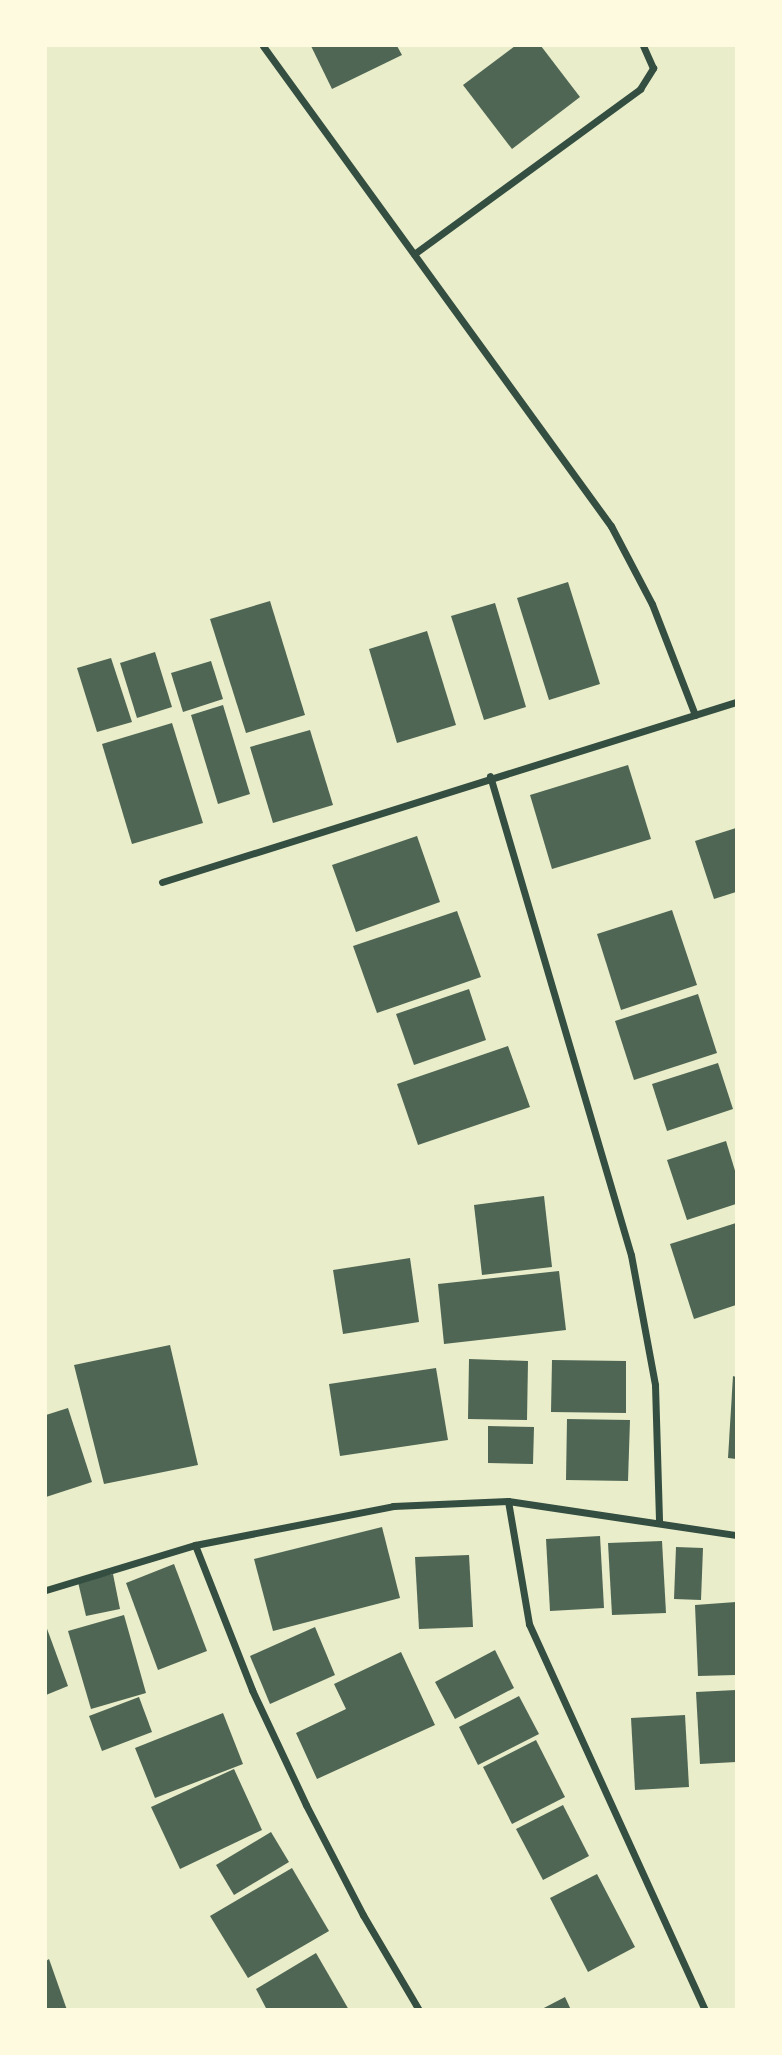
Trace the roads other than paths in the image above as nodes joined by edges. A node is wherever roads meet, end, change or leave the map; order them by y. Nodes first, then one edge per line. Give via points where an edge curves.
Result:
1 (263, 46) edge
2 (643, 46) edge
3 (414, 254) junction
4 (737, 702) edge
5 (695, 715) junction
6 (490, 776) junction
7 (162, 882) dead end
8 (508, 1502) junction
9 (659, 1522) junction
10 (737, 1535) edge
11 (195, 1545) junction
12 (46, 1590) edge
13 (419, 2010) edge
14 (705, 2010) edge

1 - 3 street
2 - 3 street via 653,68 640,89
3 - 5 street via 611,526 652,604
4 - 5 street
5 - 6 street
6 - 7 street
6 - 9 street via 631,1255 655,1385
8 - 9 street
8 - 11 street via 393,1506
8 - 14 street via 529,1624
9 - 10 street
11 - 12 street
11 - 13 street via 252,1690 306,1805

